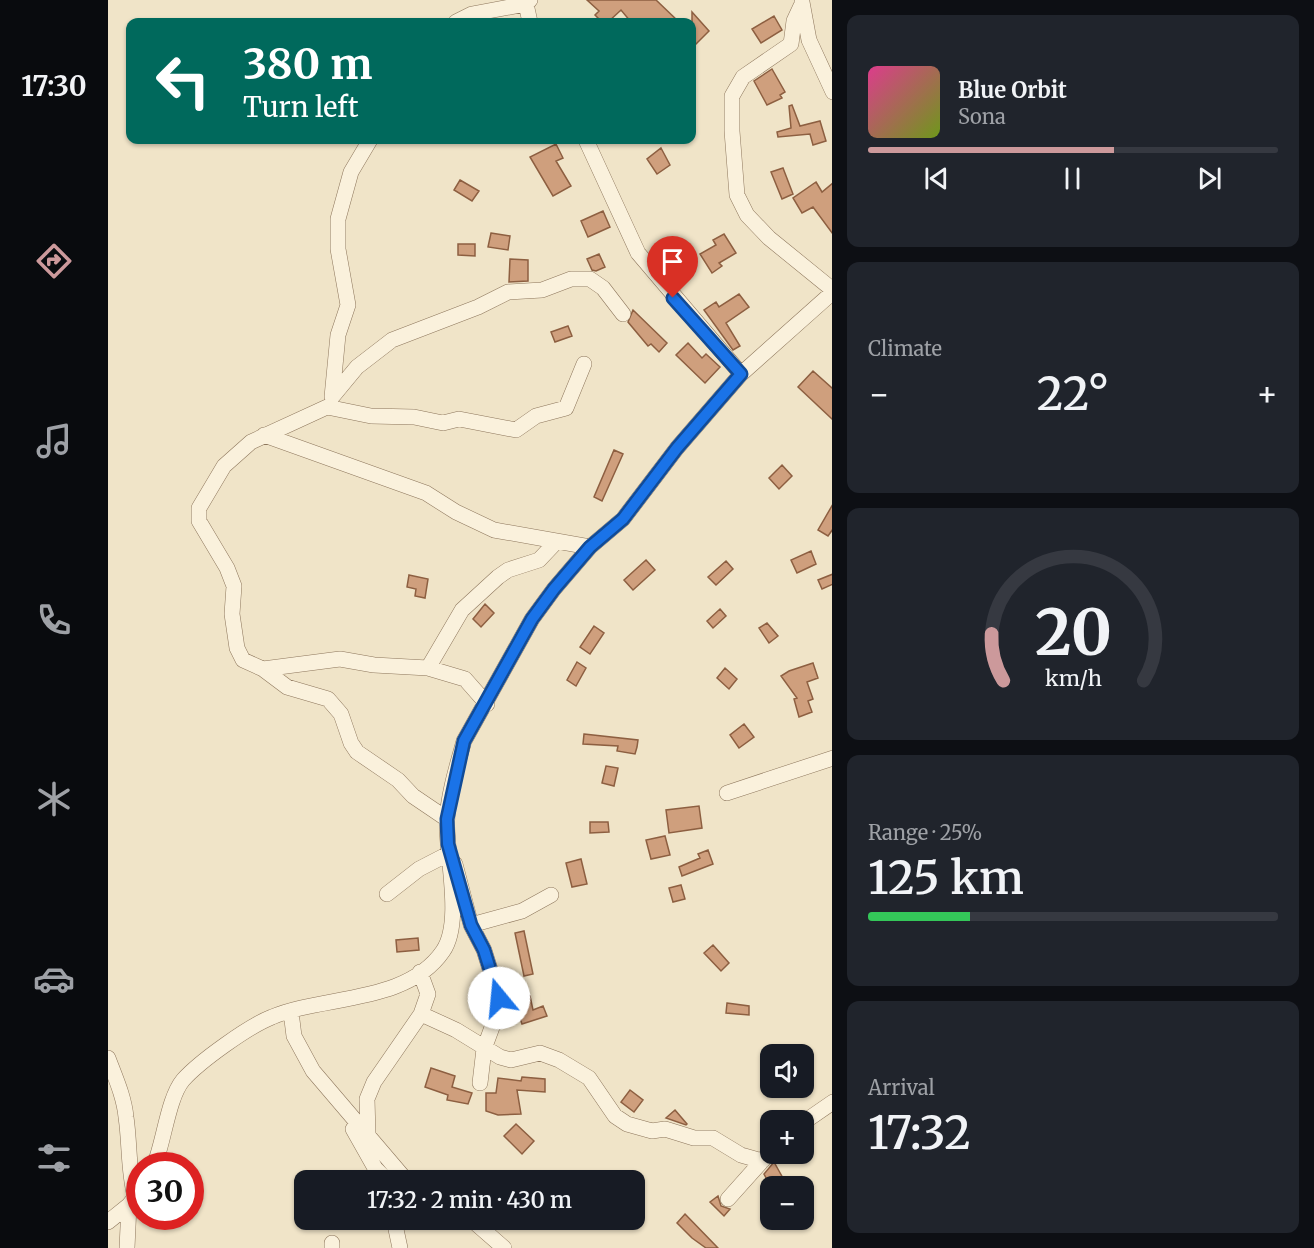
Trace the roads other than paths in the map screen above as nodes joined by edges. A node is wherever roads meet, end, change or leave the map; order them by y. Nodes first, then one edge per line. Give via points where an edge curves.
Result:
1 (528, 2) edge
2 (802, 3) edge
3 (464, 18) edge
4 (530, 18) edge
5 (809, 40) junction
6 (791, 44) junction
7 (832, 92) edge
8 (368, 144) edge
9 (588, 144) edge
10 (832, 291) edge
11 (623, 314) dead end
12 (584, 364) dead end
13 (741, 374) junction
14 (330, 401) junction
15 (264, 435) junction
16 (556, 541) junction
17 (590, 547) junction
18 (428, 668) junction
19 (263, 669) junction
20 (487, 704) junction
21 (832, 758) edge
22 (727, 793) dead end
23 (447, 819) junction
24 (448, 849) junction
25 (387, 894) dead end
26 (551, 895) dead end
27 (471, 925) junction
28 (420, 972) junction
29 (291, 1012) junction
30 (422, 1014) junction
31 (484, 1049) junction
32 (108, 1058) edge
33 (480, 1083) dead end
34 (832, 1102) edge
35 (350, 1115) junction
36 (814, 1115) edge
37 (368, 1135) junction
38 (128, 1152) edge
39 (159, 1152) edge
40 (760, 1156) edge
41 (760, 1163) edge
42 (379, 1170) edge
43 (398, 1170) edge
44 (728, 1199) dead end
45 (126, 1206) edge
46 (108, 1222) edge
47 (130, 1230) edge
48 (396, 1230) edge
49 (483, 1230) edge
50 (127, 1248) edge
51 (400, 1248) edge
52 (504, 1248) edge

1 - 3 street
1 - 4 street
2 - 5 street
2 - 6 street via 794,21
5 - 6 street
5 - 7 street
6 - 10 street via 743,77 732,96 737,195 747,215 769,238
8 - 14 street via 351,172 338,219 338,249 348,305 338,335
9 - 13 street via 638,254
10 - 13 street
11 - 14 street via 603,288 590,279 571,279 542,290 508,292 478,308 392,340 357,367
12 - 14 street via 566,408 536,416 516,430 459,419 443,423 414,417 371,416
13 - 17 street via 623,519
14 - 15 street
15 - 16 street via 426,493 494,530
15 - 19 street via 224,466 199,508 199,521 234,586 232,614 237,648 243,660
16 - 17 street
16 - 18 street via 539,560 514,567 498,577 462,610
17 - 20 street via 532,619
18 - 19 street via 340,659
18 - 20 street via 465,679
19 - 23 street via 287,687 328,699 341,714 357,752
20 - 23 street via 464,741
21 - 22 street
23 - 24 street
24 - 25 street
24 - 27 street
24 - 28 street via 453,921 444,951
26 - 27 street via 522,910
27 - 31 street via 484,950 499,998
28 - 29 street via 377,992
28 - 30 street via 428,993
29 - 35 street via 300,1051
29 - 39 street via 272,1017 231,1042 183,1081 173,1098
30 - 31 street
30 - 37 street via 374,1082 367,1099
31 - 33 street
31 - 40 street via 511,1060 534,1053 548,1054 589,1078 620,1121 652,1131 666,1129 694,1138 713,1138 741,1155
32 - 38 street via 126,1115
34 - 36 street
35 - 37 street
35 - 42 street via 353,1129
37 - 43 street
41 - 44 street
45 - 46 street
47 - 50 street
48 - 51 street
49 - 52 street

